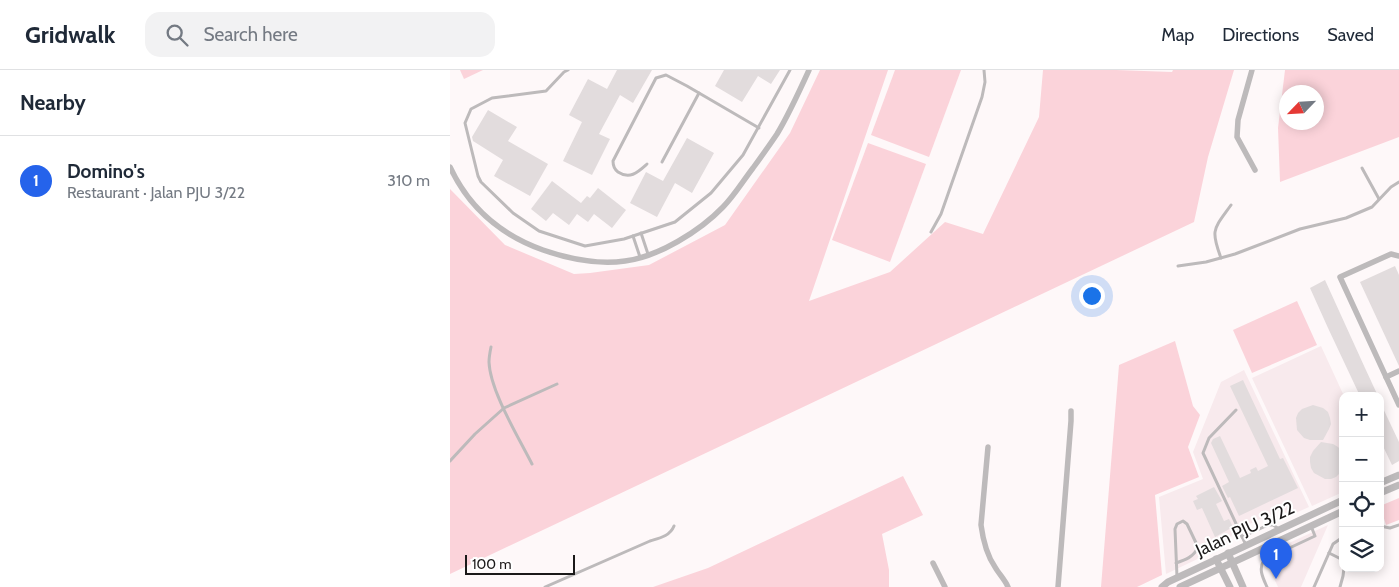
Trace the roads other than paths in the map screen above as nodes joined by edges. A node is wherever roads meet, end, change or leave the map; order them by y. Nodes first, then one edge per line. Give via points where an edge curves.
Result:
1 (568, 70) edge
2 (790, 70) edge
3 (809, 70) edge
4 (984, 70) edge
5 (1252, 70) edge
6 (699, 93) junction
7 (759, 128) junction
8 (662, 162) dead end
9 (647, 164) dead end
10 (450, 166) edge
11 (1362, 168) dead end
12 (1255, 170) dead end
13 (1399, 182) edge
14 (1379, 199) junction
15 (1231, 205) dead end
16 (932, 232) dead end
17 (641, 233) junction
18 (633, 236) junction
19 (648, 255) junction
20 (1399, 256) edge
21 (640, 258) junction
22 (1221, 258) junction
23 (1178, 266) dead end
24 (491, 347) dead end
25 (1399, 371) edge
26 (1386, 377) junction
27 (558, 384) dead end
28 (1399, 405) edge
29 (504, 408) junction
30 (1236, 410) dead end
31 (1071, 411) dead end
32 (988, 447) dead end
33 (450, 461) edge
34 (532, 464) dead end
35 (1399, 475) edge
36 (1382, 482) edge
37 (1399, 485) edge
38 (1384, 491) edge
39 (1339, 502) edge
40 (1339, 513) edge
41 (674, 526) dead end
42 (1311, 526) junction
43 (1399, 526) edge
44 (1384, 527) edge
45 (1279, 529) junction
46 (1242, 537) junction
47 (1339, 540) edge
48 (1246, 545) junction
49 (1228, 553) junction
50 (1329, 553) junction
51 (1339, 558) edge
52 (1216, 559) junction
53 (1176, 562) junction
54 (934, 563) dead end
55 (1232, 563) junction
56 (1221, 568) junction
57 (1344, 572) edge
58 (1177, 577) junction
59 (545, 587) edge
60 (946, 587) edge
61 (1008, 587) edge
62 (1058, 587) edge
63 (1162, 587) edge
64 (1180, 587) edge
65 (1230, 587) edge
66 (1243, 587) edge
67 (1267, 587) edge
68 (1314, 587) edge
69 (1340, 587) edge

1 - 18 lane via 546,91 492,98 471,109 465,123 478,176 513,213 539,231 585,246
2 - 7 lane
3 - 19 street via 776,135 723,207 704,224 666,248
4 - 16 lane via 982,97
5 - 12 street via 1238,120 1237,137
6 - 7 lane
6 - 8 lane
6 - 9 lane via 666,75 656,78 613,161 616,169 626,176 632,176
7 - 17 lane via 743,155 711,192 674,222
10 - 21 street via 475,206 498,227 526,244 582,260 608,263
11 - 14 lane
13 - 14 lane
14 - 22 lane via 1372,208 1346,218 1300,229
15 - 22 lane via 1215,228 1215,242
17 - 18 lane
17 - 19 lane
18 - 21 lane
19 - 21 street
20 - 26 street via 1391,254 1340,277
22 - 23 lane
24 - 29 lane via 492,379
25 - 26 street
26 - 28 street
27 - 29 lane
29 - 33 lane
29 - 34 lane
30 - 46 lane via 1209,438 1203,453
31 - 62 street
32 - 61 street via 982,537 988,554
35 - 36 street
37 - 38 street
39 - 45 street, Jalan PJU 3/22
40 - 42 street, Jalan PJU 3/22
41 - 59 lane via 672,532 663,537
42 - 55 street, Jalan PJU 3/22
42 - 67 lane via 1315,536 1264,560 1262,577
43 - 44 lane
45 - 46 lane via 1268,525
45 - 48 street, Jalan PJU 3/22
46 - 48 lane
47 - 50 lane
48 - 49 street, Jalan PJU 3/22
49 - 52 street, Jalan PJU 3/22
49 - 55 street
50 - 51 lane
50 - 68 lane
52 - 56 street
52 - 58 street, Jalan PJU 3/22
53 - 53 lane via 1175,529 1183,521 1198,547 1190,557
53 - 58 lane
54 - 60 street
55 - 56 street, Jalan PJU 3/22
55 - 66 street
56 - 64 street, Jalan PJU 3/22
56 - 65 street
57 - 69 lane
58 - 63 street, Jalan PJU 3/22

